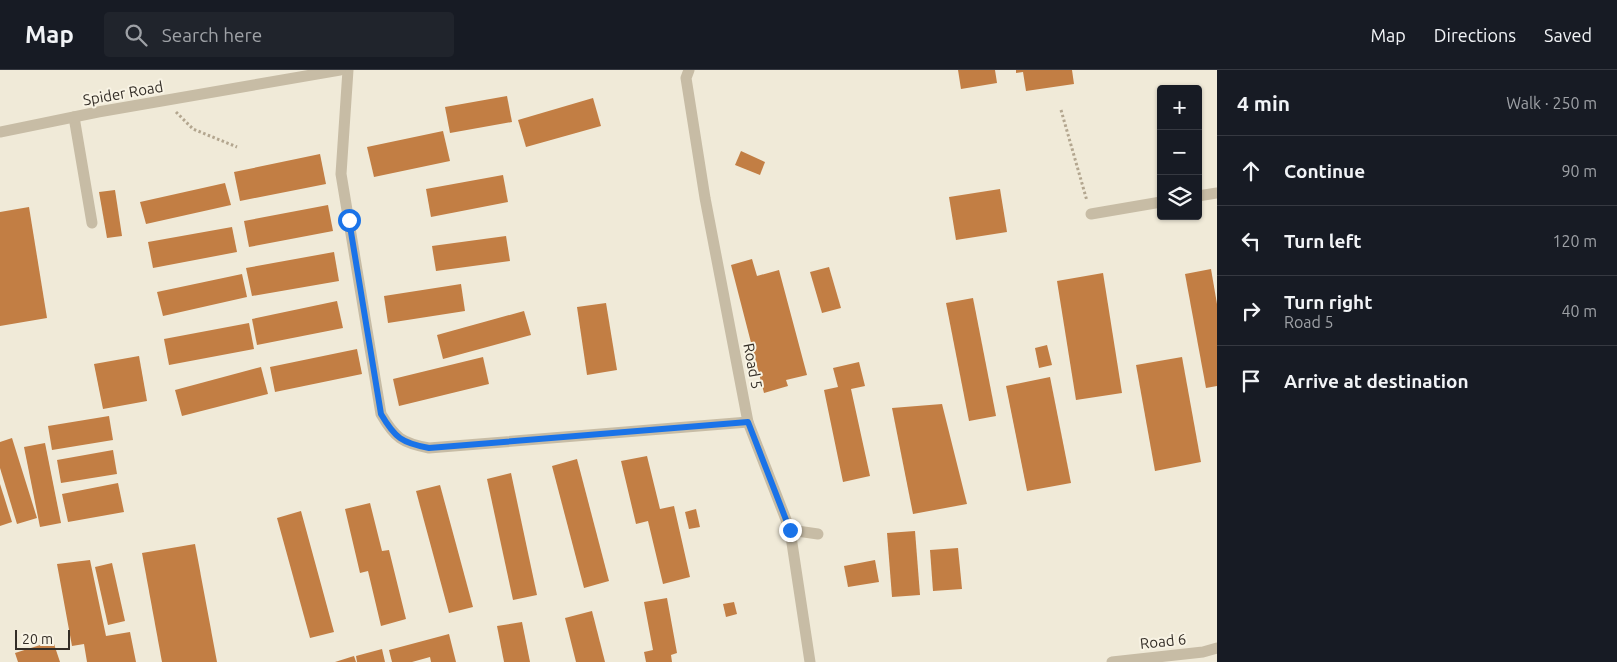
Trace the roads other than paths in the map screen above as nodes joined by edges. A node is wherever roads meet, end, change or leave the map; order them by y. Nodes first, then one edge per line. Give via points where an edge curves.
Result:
1 (340, 70) edge
2 (348, 70) edge
3 (688, 70) edge
4 (74, 117) junction
5 (0, 132) edge
6 (1217, 193) edge
7 (1202, 195) edge
8 (1157, 203) edge
9 (1091, 214) road end
10 (92, 223) dead end
11 (748, 422) junction
12 (790, 530) junction
13 (818, 534) dead end
14 (1217, 648) edge
15 (810, 662) edge
16 (1112, 662) edge

1 - 4 lane, Spider Road
2 - 11 lane via 341,174 381,414 388,427 406,444 429,448
3 - 11 lane, Road 5 via 686,78 706,198
4 - 5 lane, Spider Road
4 - 10 lane
6 - 7 lane
8 - 9 lane
11 - 12 lane, Road 5
12 - 13 lane
12 - 15 lane, Road 5
14 - 16 lane, Road 6

